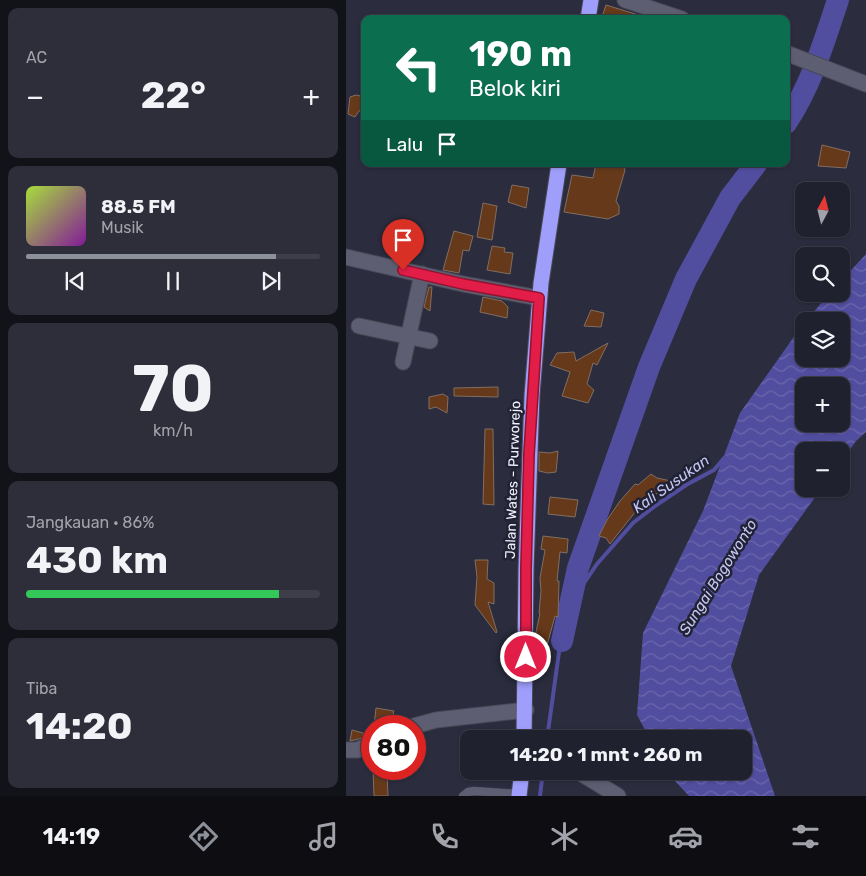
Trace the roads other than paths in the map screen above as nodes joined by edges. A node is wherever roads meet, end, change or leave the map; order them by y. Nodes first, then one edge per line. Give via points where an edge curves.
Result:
1 (591, 0) edge
2 (625, 0) edge
3 (589, 15) edge
4 (670, 15) edge
5 (790, 54) edge
6 (866, 84) edge
7 (559, 167) edge
8 (346, 257) edge
9 (422, 274) junction
10 (539, 298) junction
11 (358, 326) dead end
12 (409, 337) junction
13 (430, 341) dead end
14 (403, 362) dead end
15 (526, 710) junction
16 (426, 723) edge
17 (525, 730) edge
18 (361, 748) edge
19 (346, 750) edge
20 (521, 780) edge
21 (592, 780) edge
22 (519, 795) edge
23 (463, 796) edge
24 (618, 796) edge

1 - 3 highway
2 - 4 street
5 - 6 street
7 - 10 highway, Jalan Wates - Purworejo
8 - 9 street
9 - 10 street
9 - 12 street
10 - 15 highway, Jalan Wates - Purworejo via 529,454
11 - 12 street
12 - 13 street
12 - 14 street
15 - 16 street
15 - 17 highway, Jalan Wates - Purworejo
18 - 19 street
20 - 22 highway
21 - 24 street
22 - 23 lane via 474,791

